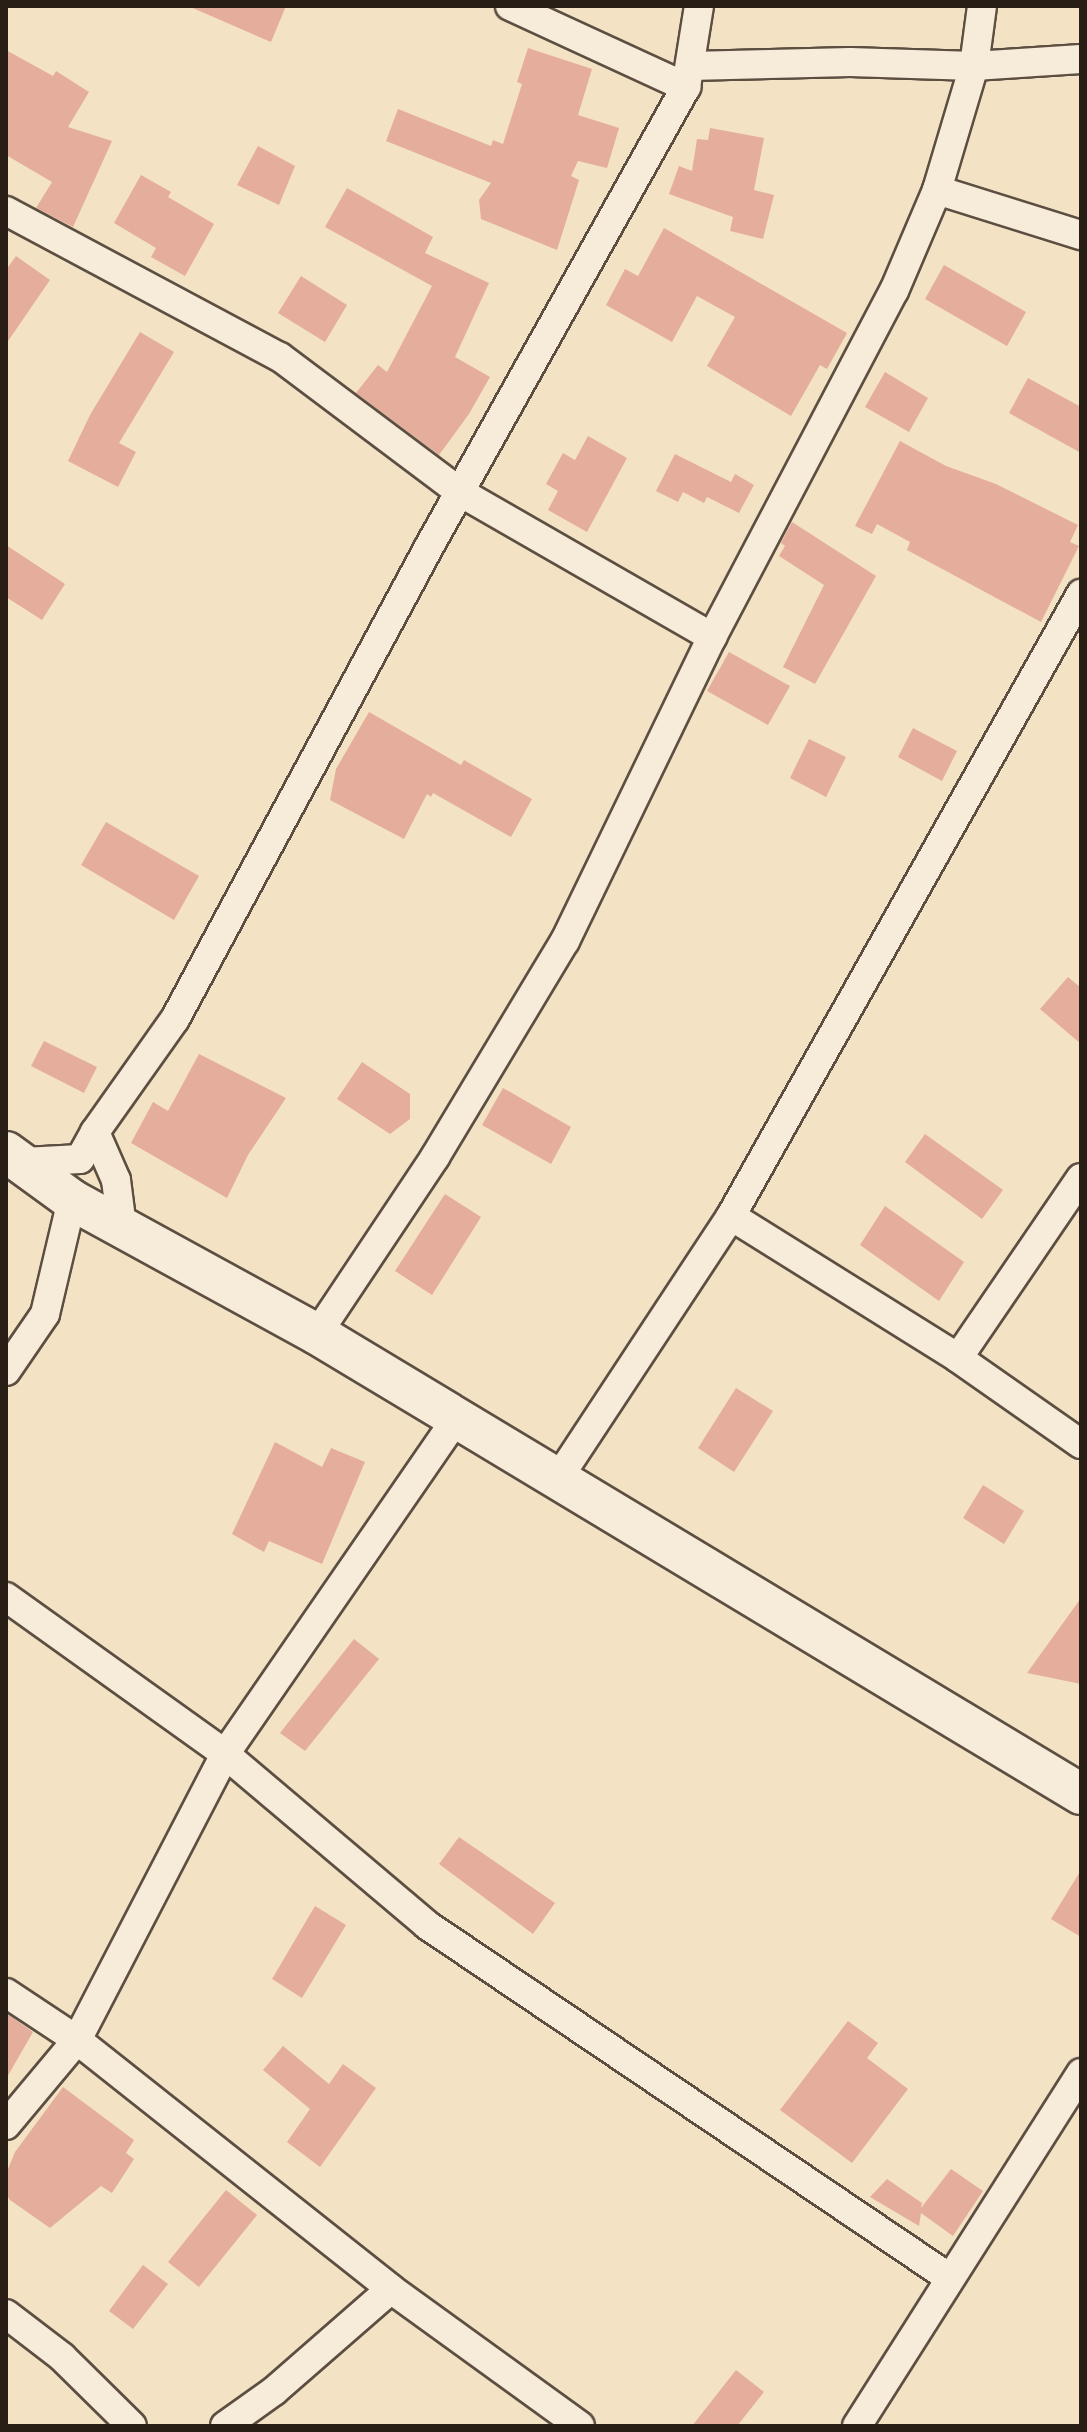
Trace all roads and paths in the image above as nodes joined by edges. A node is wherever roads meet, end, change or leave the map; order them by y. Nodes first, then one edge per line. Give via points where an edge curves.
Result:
1 (510, 6) edge
2 (699, 6) edge
3 (982, 6) edge
4 (1081, 59) edge
5 (974, 66) junction
6 (688, 77) junction
7 (937, 190) junction
8 (6, 211) edge
9 (1081, 235) edge
10 (460, 492) junction
11 (1081, 594) edge
12 (712, 637) junction
13 (95, 1132) junction
14 (15, 1157) edge
15 (1081, 1178) edge
16 (72, 1200) junction
17 (731, 1216) junction
18 (122, 1227) junction
19 (317, 1334) junction
20 (958, 1358) junction
21 (6, 1371) edge
22 (456, 1419) junction
23 (1081, 1444) edge
24 (557, 1480) junction
25 (6, 1597) edge
26 (225, 1754) junction
27 (1081, 1794) edge
28 (6, 1993) edge
29 (77, 2040) junction
30 (1081, 2073) edge
31 (6, 2125) edge
32 (948, 2277) junction
33 (391, 2289) junction
34 (6, 2314) edge
35 (132, 2426) edge
36 (225, 2426) edge
37 (580, 2426) edge
38 (857, 2426) edge

1 - 6 street
2 - 6 street
3 - 5 street
4 - 5 street
5 - 6 street via 850,62
5 - 7 street
6 - 10 street
7 - 9 street
7 - 12 street via 894,291
8 - 10 street via 280,357
10 - 12 street
10 - 13 street via 175,1019
11 - 17 street
12 - 19 street via 565,941 435,1157
13 - 14 street via 80,1159
13 - 18 street via 116,1180
14 - 16 main road
15 - 20 street
16 - 18 main road
16 - 21 street via 45,1314
17 - 20 street
17 - 24 street
18 - 19 main road
19 - 22 main road
20 - 23 street
22 - 24 main road
22 - 26 street
24 - 27 main road
25 - 26 street
26 - 29 street
26 - 32 street via 427,1925
28 - 29 street
29 - 31 street
29 - 33 street
30 - 32 street
32 - 38 street
33 - 36 street via 274,2391
33 - 37 street
34 - 35 street via 62,2357

